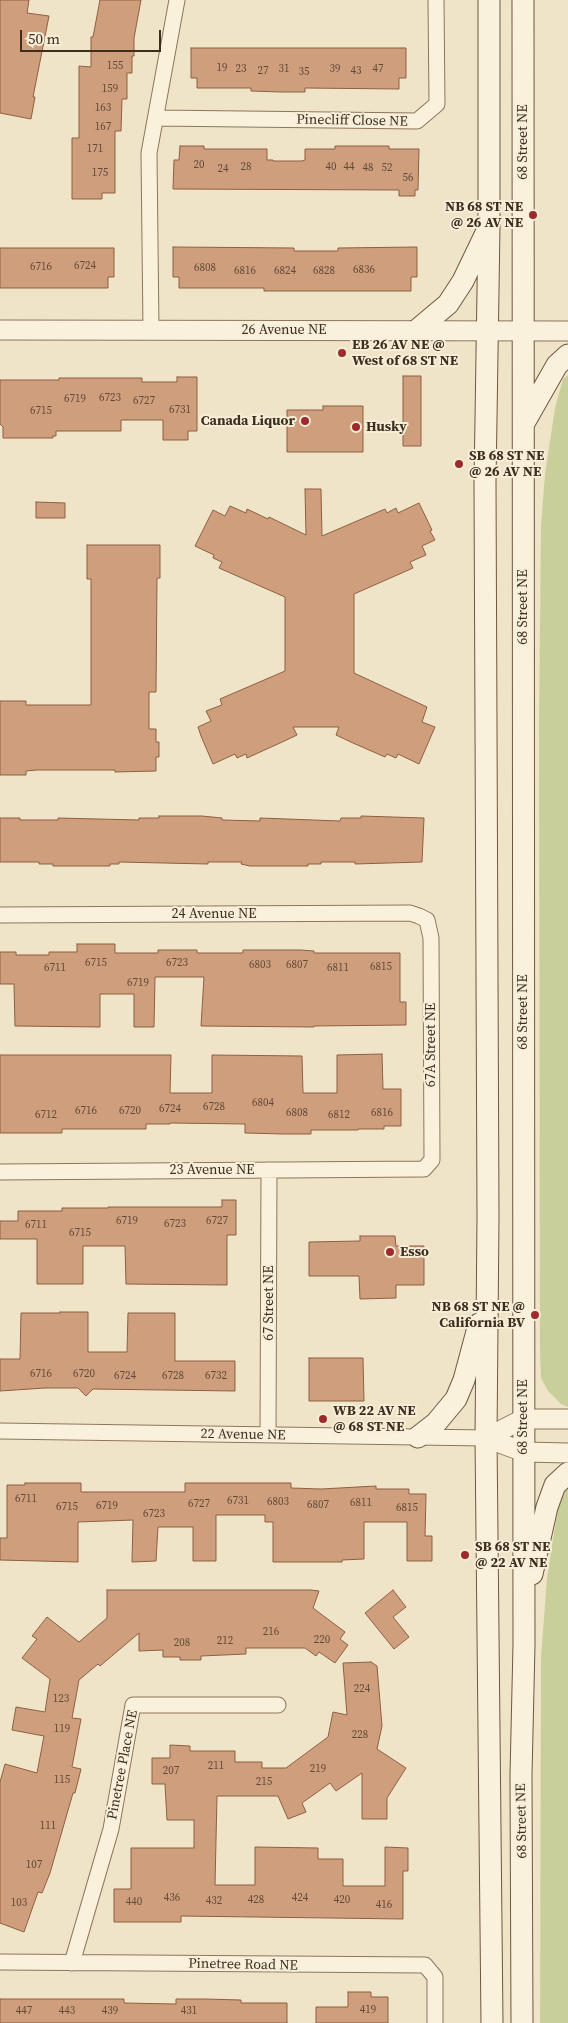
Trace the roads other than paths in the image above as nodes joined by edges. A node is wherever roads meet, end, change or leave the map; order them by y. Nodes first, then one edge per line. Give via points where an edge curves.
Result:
1 (177, 0) edge
2 (436, 0) edge
3 (489, 0) edge
4 (523, 0) edge
5 (156, 118) junction
6 (489, 226) junction
7 (0, 330) edge
8 (150, 330) junction
9 (417, 330) junction
10 (488, 331) junction
11 (524, 331) junction
12 (568, 331) edge
13 (568, 355) edge
14 (523, 423) junction
15 (0, 915) edge
16 (427, 920) joint
17 (424, 1169) joint
18 (269, 1170) junction
19 (0, 1172) edge
20 (487, 1297) junction
21 (523, 1419) junction
22 (568, 1419) edge
23 (0, 1431) edge
24 (268, 1435) junction
25 (418, 1437) junction
26 (486, 1438) junction
27 (524, 1452) junction
28 (568, 1453) edge
29 (568, 1473) edge
30 (524, 1611) junction
31 (278, 1705) dead end
32 (0, 1962) edge
33 (72, 1963) junction
34 (435, 2023) edge
35 (492, 2023) edge
36 (522, 2023) edge

1 - 5 street
2 - 5 street, Pinecliff Close NE via 437,104 417,122
3 - 6 main road
4 - 11 main road, 68 Street NE
5 - 8 street via 149,153
6 - 9 main road via 463,281 448,304
6 - 10 main road
7 - 8 street, 26 Avenue NE
8 - 9 street, 26 Avenue NE
9 - 10 street, 26 Avenue NE
10 - 11 street, 26 Avenue NE
10 - 20 main road via 485,482
11 - 12 street, 26 Avenue NE
11 - 14 main road, 68 Street NE
13 - 14 main road via 557,365
14 - 21 main road, 68 Street NE
15 - 16 street, 24 Avenue NE via 410,913
16 - 17 street, 67A Street NE via 431,938 432,1160
17 - 18 street, 23 Avenue NE
18 - 19 street, 23 Avenue NE
18 - 24 street, 67 Street NE
20 - 25 main road via 456,1399
20 - 26 main road
21 - 22 street
21 - 26 street
21 - 27 main road, 68 Street NE
23 - 24 street, 22 Avenue NE
24 - 25 street, 22 Avenue NE
25 - 26 street, 22 Avenue NE
26 - 27 street
26 - 35 main road
27 - 28 street
27 - 30 main road, 68 Street NE
29 - 30 main road via 555,1485 547,1507
30 - 36 main road, 68 Street NE
31 - 33 street, Pinetree Place NE via 133,1705 111,1829
32 - 33 street, Pinetree Road NE
33 - 34 street, Pinetree Road NE via 425,1966 435,1977

